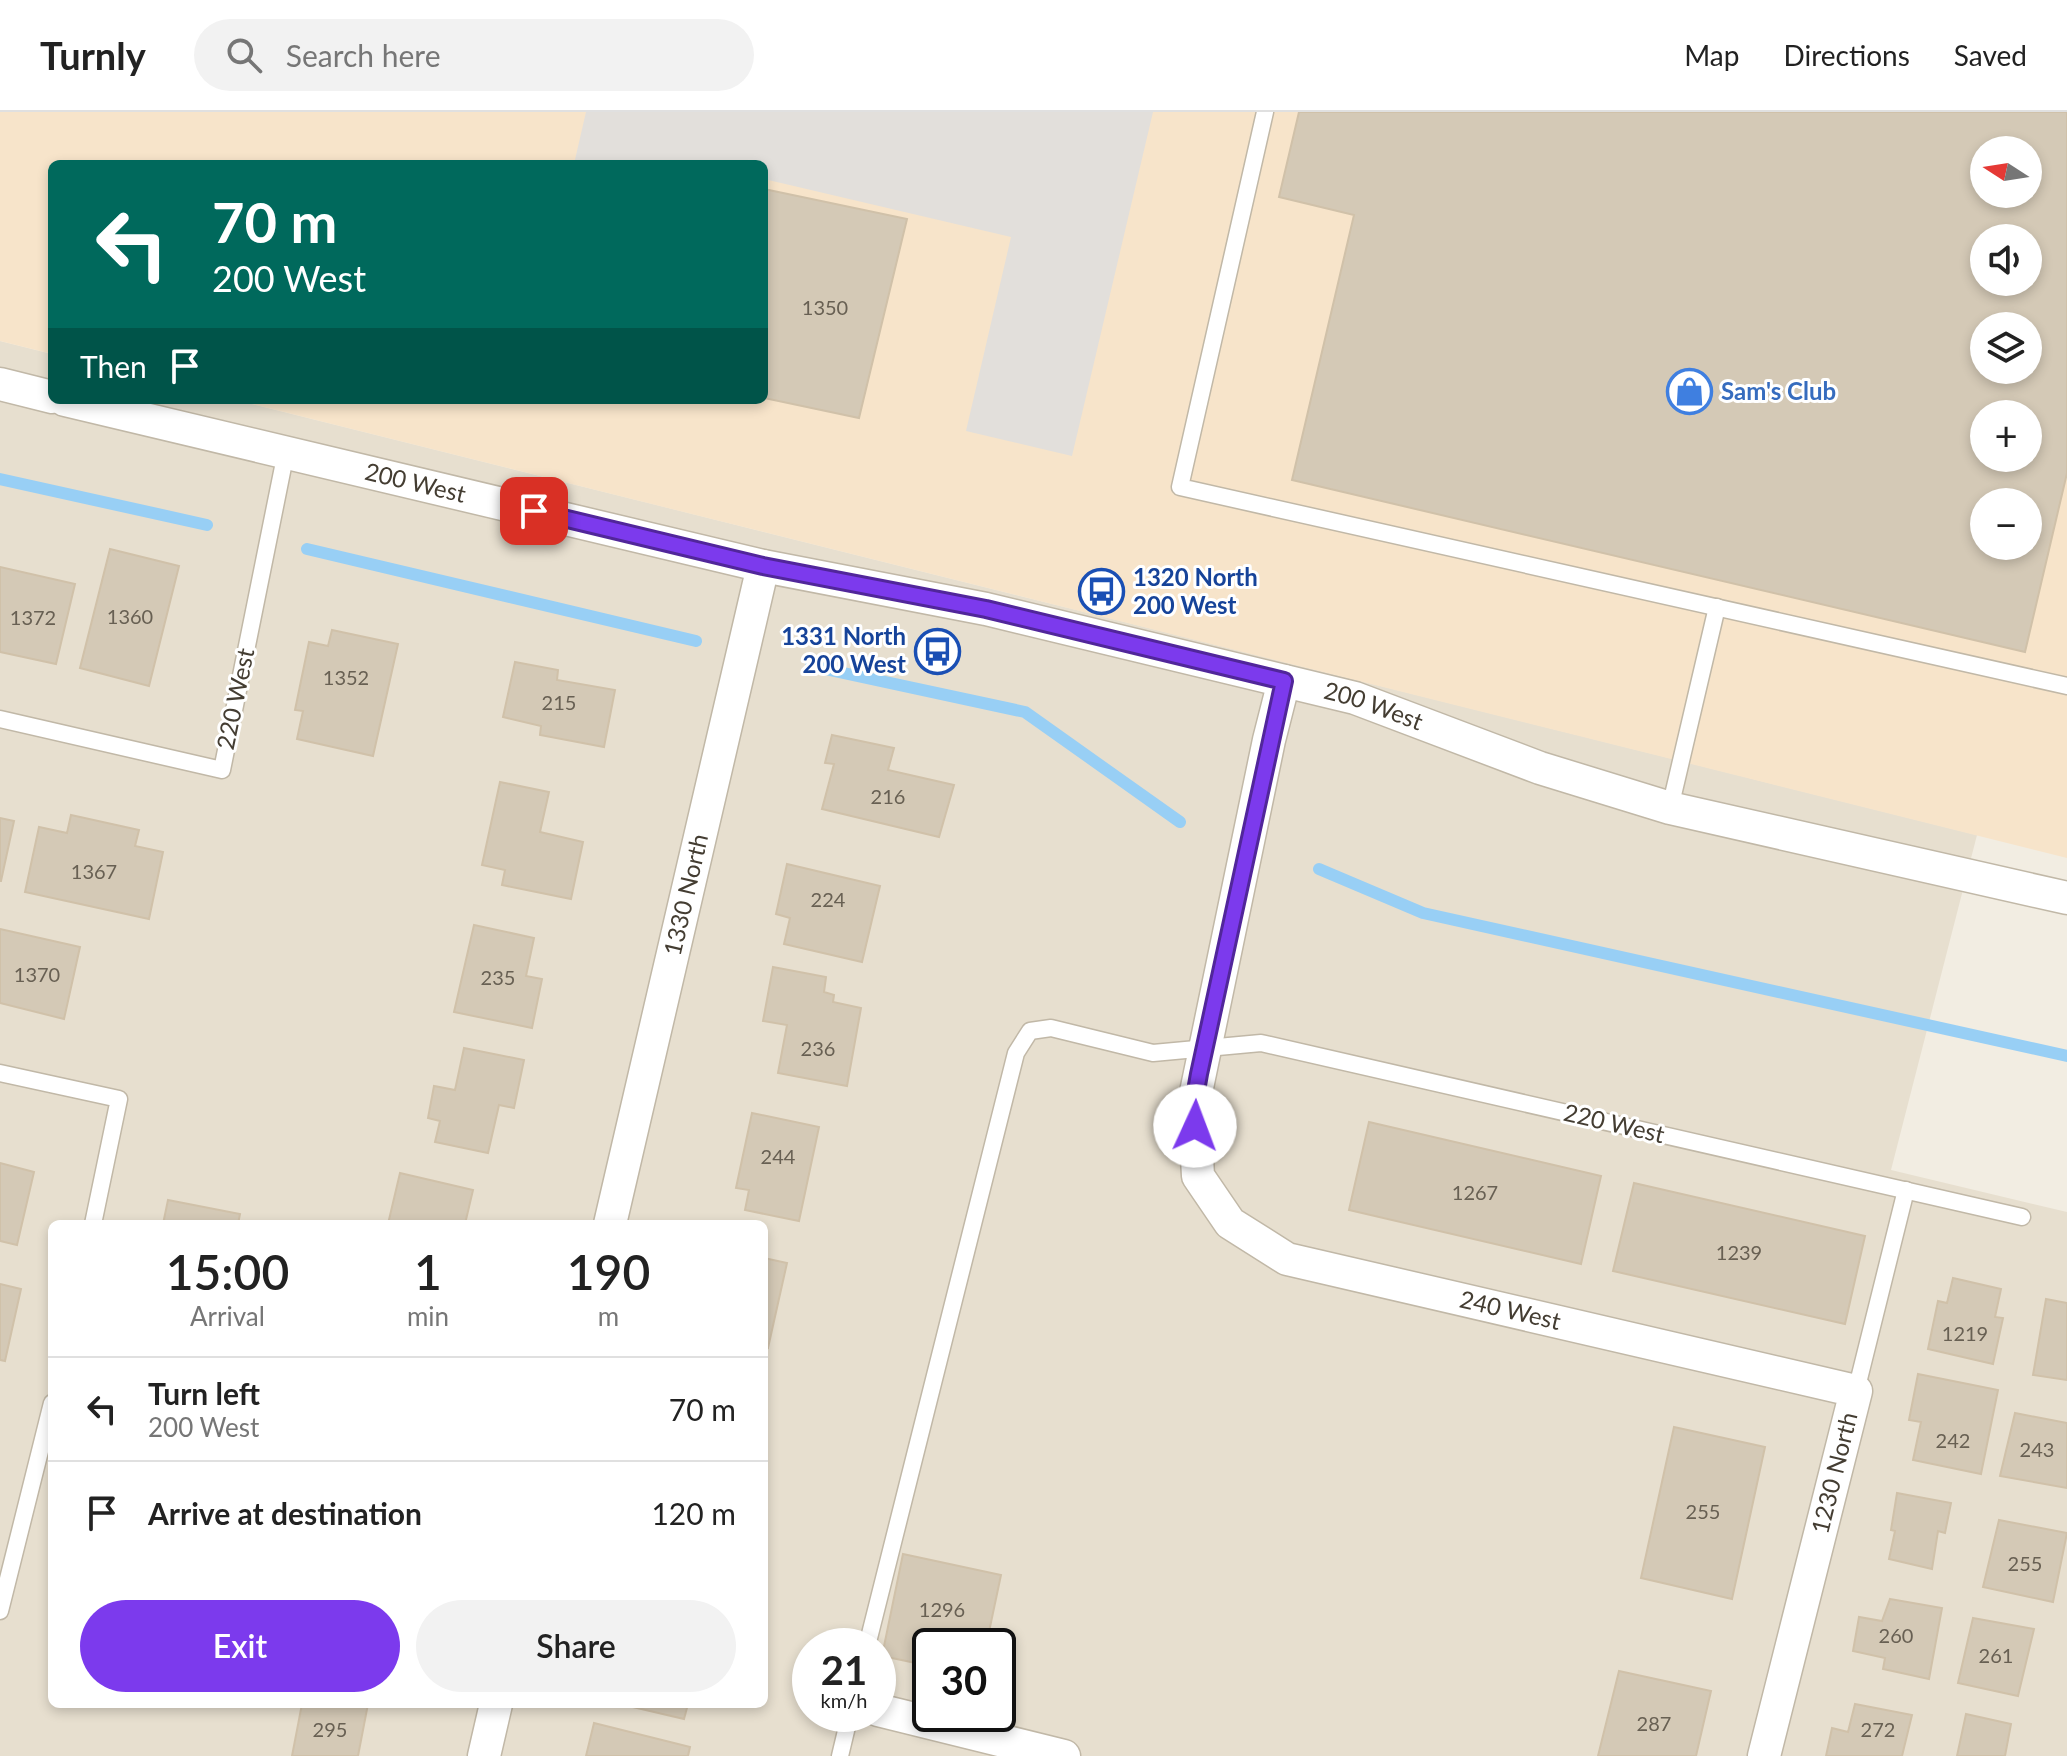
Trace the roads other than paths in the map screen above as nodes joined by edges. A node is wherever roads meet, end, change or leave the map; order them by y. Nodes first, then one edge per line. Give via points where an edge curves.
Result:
1 (1265, 112) edge
2 (0, 384) edge
3 (48, 396) edge
4 (82, 404) edge
5 (286, 452) junction
6 (763, 566) junction
7 (1717, 607) junction
8 (1284, 681) junction
9 (2067, 686) edge
10 (0, 719) edge
11 (1670, 808) junction
12 (2067, 898) edge
13 (1205, 1046) junction
14 (0, 1073) edge
15 (1906, 1190) junction
16 (2022, 1217) dead end
17 (94, 1220) edge
18 (611, 1220) edge
19 (1856, 1391) junction
20 (48, 1419) edge
21 (0, 1611) edge
22 (872, 1628) edge
23 (495, 1708) edge
24 (896, 1714) edge
25 (846, 1732) edge
26 (484, 1756) edge
27 (840, 1756) edge
28 (1064, 1756) edge
29 (1764, 1756) edge

1 - 7 lane via 1180,487
2 - 3 street
4 - 5 street, 200 West
5 - 6 street, 200 West
5 - 10 lane, 220 West via 222,770
6 - 8 street, 200 West via 986,609
6 - 18 street, 1330 North
7 - 9 lane
7 - 11 lane
8 - 11 street, 200 West via 1355,698 1540,768
8 - 13 street
11 - 12 street, 200 West
13 - 15 lane, 220 West via 1261,1043
13 - 19 street, 240 West via 1194,1102 1198,1176 1230,1223 1287,1259
13 - 22 lane, 220 West via 1153,1053 1051,1028 1030,1031 1016,1053
14 - 17 lane via 119,1099
15 - 16 lane, 220 West
15 - 19 lane, 1230 North
19 - 29 street, 1230 North
20 - 21 lane
23 - 26 street
24 - 28 street
25 - 27 lane

